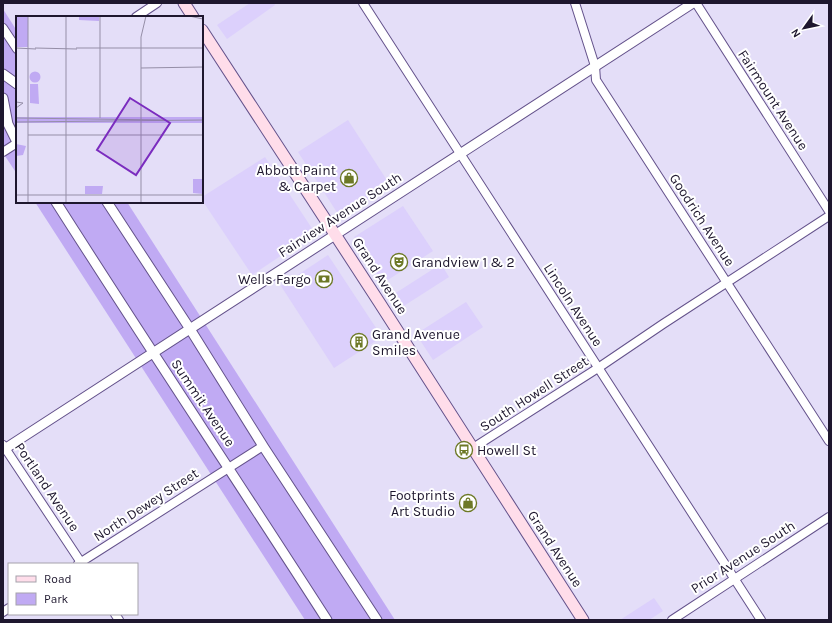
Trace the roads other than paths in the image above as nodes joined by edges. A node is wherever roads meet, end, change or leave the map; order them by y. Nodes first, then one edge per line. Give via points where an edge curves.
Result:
1 (157, 3) edge
2 (184, 3) edge
3 (363, 3) edge
4 (575, 3) edge
5 (694, 3) edge
6 (138, 16) edge
7 (192, 16) edge
8 (3, 28) edge
9 (203, 32) edge
10 (16, 48) edge
11 (595, 66) junction
12 (3, 74) edge
13 (16, 83) edge
14 (3, 98) edge
15 (6, 122) edge
16 (16, 140) edge
17 (16, 143) edge
18 (3, 152) edge
19 (461, 153) junction
20 (57, 203) edge
21 (108, 203) edge
22 (829, 211) edge
23 (829, 216) edge
24 (336, 235) junction
25 (727, 283) junction
26 (190, 329) junction
27 (153, 353) junction
28 (598, 368) junction
29 (829, 441) edge
30 (263, 446) junction
31 (4, 448) edge
32 (473, 448) junction
33 (229, 468) junction
34 (829, 517) edge
35 (80, 563) edge
36 (734, 579) junction
37 (327, 620) edge
38 (377, 620) edge
39 (583, 620) edge
40 (672, 620) edge
41 (761, 620) edge

1 - 6 street
2 - 7 main road
3 - 19 street, Lincoln Avenue
4 - 11 street, Goodrich Avenue
5 - 11 street, Fairview Avenue South
5 - 22 street, Fairmount Avenue
8 - 10 street
9 - 24 main road, Grand Avenue
11 - 19 street, Fairview Avenue South
11 - 25 street, Goodrich Avenue via 596,80
12 - 13 street
14 - 15 street
15 - 16 street
17 - 18 street
19 - 24 street, Fairview Avenue South
19 - 28 street, Lincoln Avenue
20 - 27 street, Summit Avenue
21 - 26 street, Summit Avenue
23 - 25 street, South Howell Street
24 - 26 street, Fairview Avenue South
24 - 32 main road, Grand Avenue
25 - 28 street, South Howell Street
25 - 29 street, Goodrich Avenue
26 - 27 street, Fairview Avenue South
26 - 30 street, Summit Avenue
27 - 31 street, Fairview Avenue South
27 - 33 street, Summit Avenue
28 - 32 street, South Howell Street
28 - 36 street, Lincoln Avenue
30 - 33 street, North Dewey Street
30 - 38 street, Summit Avenue
31 - 35 street, Portland Avenue
32 - 39 main road, Grand Avenue
33 - 35 street, North Dewey Street
33 - 37 street, Summit Avenue
34 - 36 street, Prior Avenue South
36 - 40 street, Prior Avenue South
36 - 41 street, Lincoln Avenue

